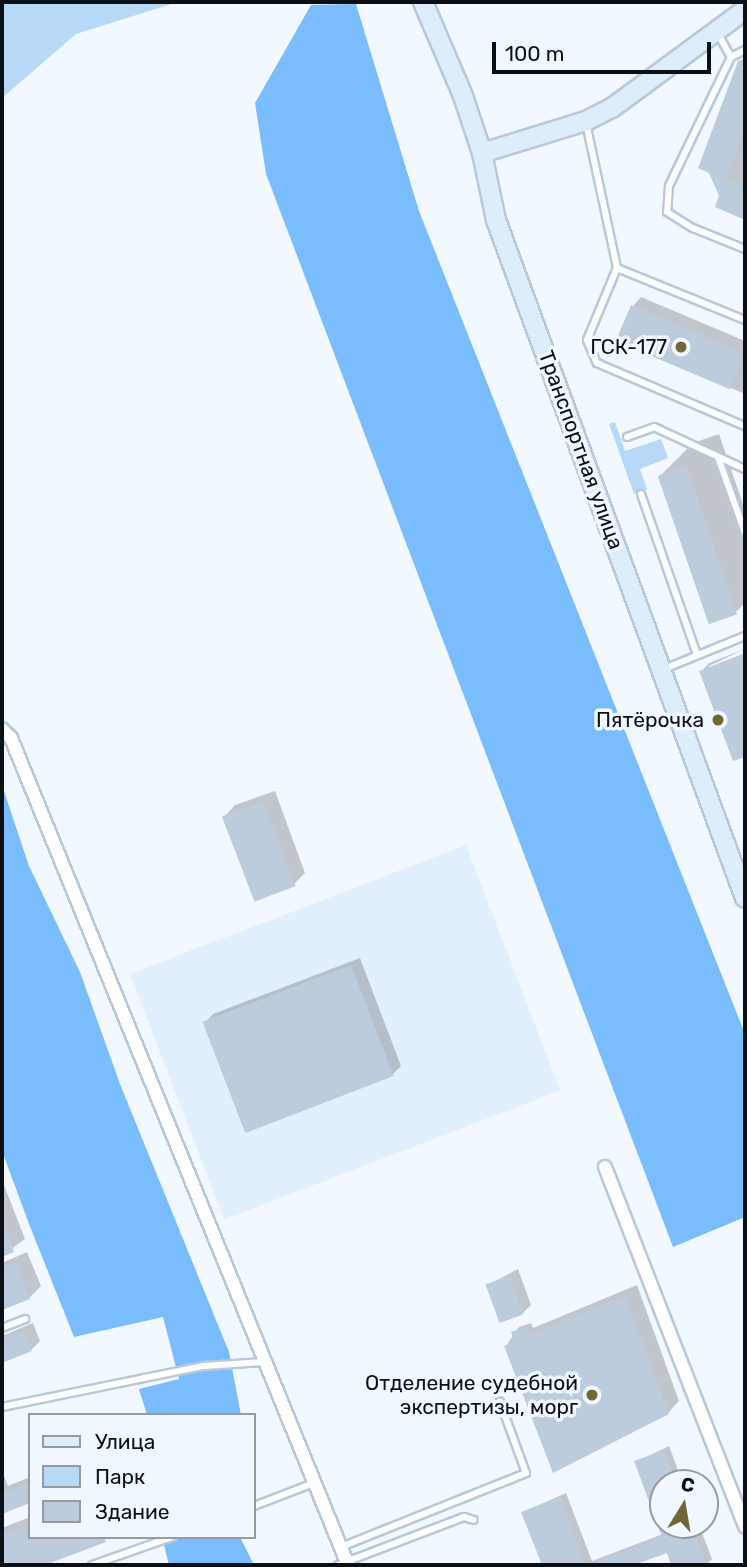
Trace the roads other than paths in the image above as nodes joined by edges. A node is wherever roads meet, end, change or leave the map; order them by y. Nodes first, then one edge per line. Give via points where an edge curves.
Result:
1 (423, 2) edge
2 (745, 9) edge
3 (715, 29) junction
4 (745, 50) edge
5 (731, 57) junction
6 (586, 121) junction
7 (482, 153) junction
8 (745, 248) edge
9 (617, 268) junction
10 (745, 320) edge
11 (745, 426) edge
12 (627, 437) dead end
13 (718, 457) junction
14 (745, 469) edge
15 (640, 494) dead end
16 (745, 533) edge
17 (745, 636) edge
18 (697, 655) junction
19 (662, 670) junction
20 (2, 729) edge
21 (743, 886) edge
22 (605, 1167) dead end
23 (25, 1319) dead end
24 (2, 1328) edge
25 (264, 1363) junction
26 (499, 1402) dead end
27 (2, 1407) edge
28 (314, 1483) junction
29 (256, 1505) edge
30 (474, 1520) dead end
31 (745, 1527) edge
32 (166, 1539) edge
33 (341, 1547) junction
34 (344, 1564) edge
35 (92, 1565) edge

1 - 7 street, Транспортная улица
2 - 3 street
3 - 5 lane
3 - 6 street via 637,91
4 - 5 lane
5 - 8 lane via 669,186 667,212 693,228
6 - 7 street
6 - 9 lane
7 - 19 street, Транспортная улица via 496,220
9 - 10 lane
9 - 11 lane via 587,340 597,363
12 - 13 lane via 654,428
13 - 14 lane
13 - 16 lane
15 - 18 lane
17 - 18 lane
18 - 19 lane
19 - 21 street, Транспортная улица
20 - 25 street via 11,738
22 - 31 street
23 - 24 lane
25 - 27 lane via 205,1366
25 - 28 street
26 - 33 lane via 526,1473
28 - 29 lane
28 - 33 street
30 - 34 lane via 464,1517
32 - 35 lane
33 - 34 street

